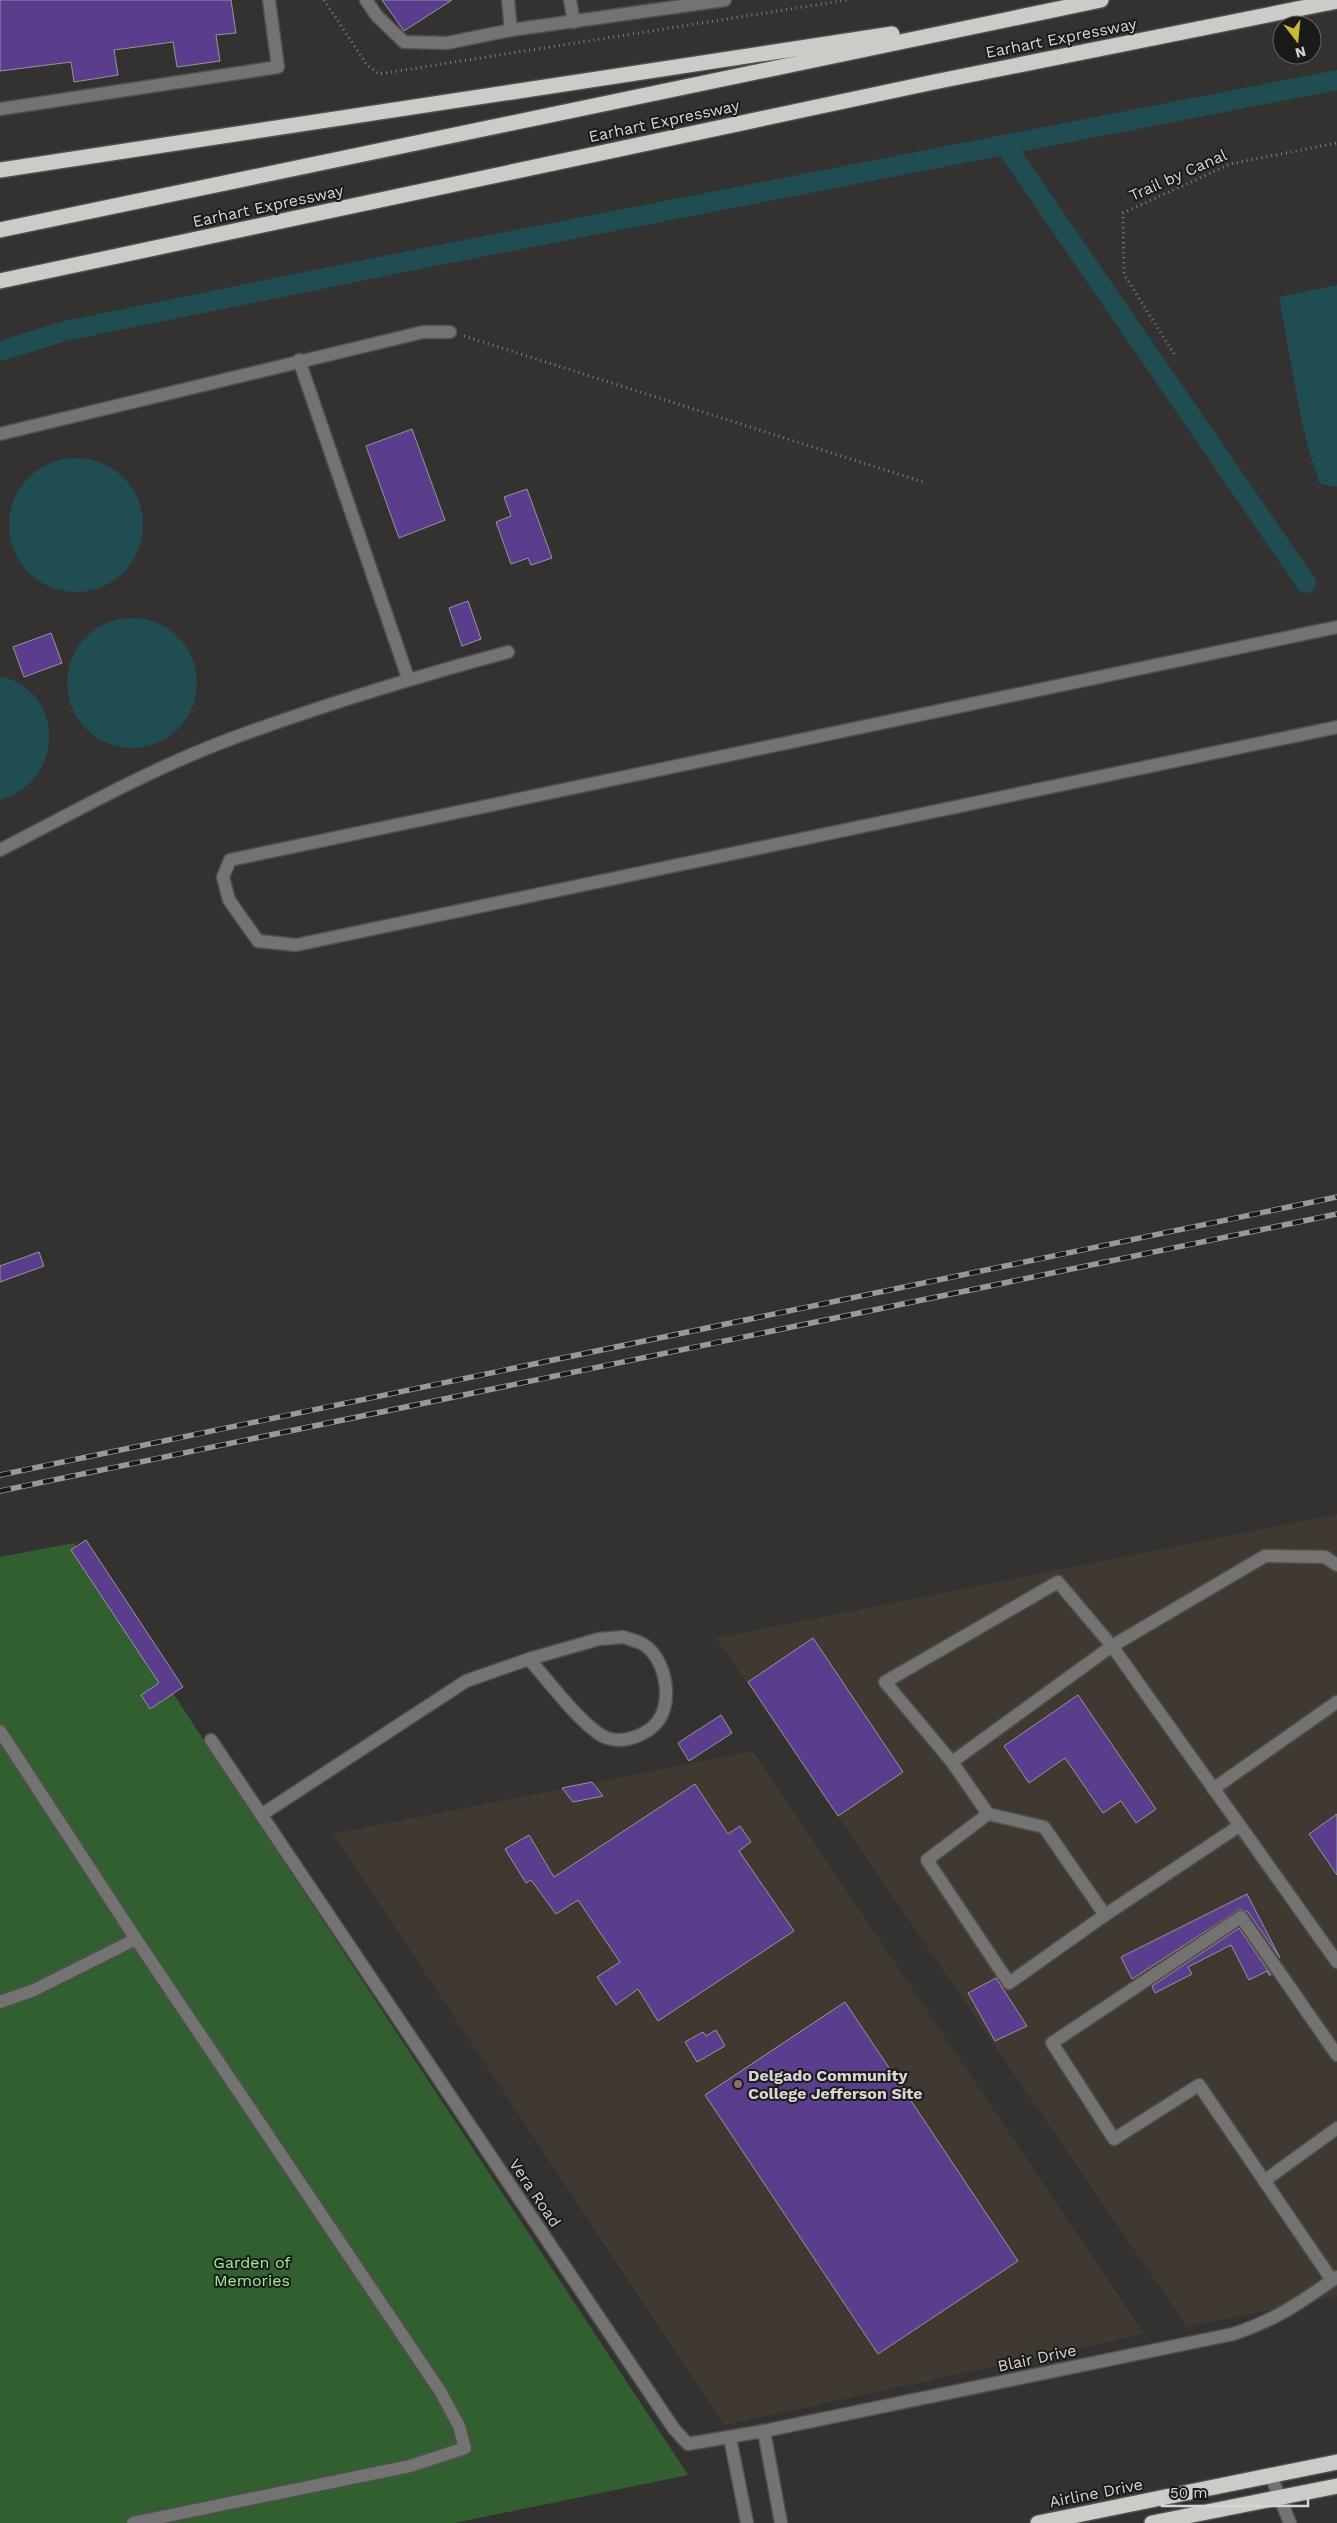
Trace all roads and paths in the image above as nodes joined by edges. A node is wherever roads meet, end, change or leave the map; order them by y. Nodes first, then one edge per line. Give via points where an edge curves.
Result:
1 (269, 0) edge
2 (366, 0) edge
3 (508, 0) edge
4 (570, 0) edge
5 (725, 0) edge
6 (1101, 0) edge
7 (1337, 1) edge
8 (1066, 8) junction
9 (574, 22) junction
10 (511, 30) junction
11 (0, 109) edge
12 (1337, 143) edge
13 (0, 170) edge
14 (0, 230) edge
15 (0, 280) edge
16 (450, 332) joint
17 (1174, 354) dead end
18 (299, 360) junction
19 (0, 434) edge
20 (923, 482) dead end
21 (1337, 627) edge
22 (508, 652) dead end
23 (408, 678) junction
24 (1337, 727) edge
25 (0, 850) edge
26 (1337, 1565) edge
27 (1112, 1646) junction
28 (529, 1659) junction
29 (1337, 1702) edge
30 (0, 1731) edge
31 (211, 1740) dead end
32 (952, 1762) junction
33 (1213, 1789) junction
34 (988, 1814) junction
35 (261, 1815) junction
36 (1239, 1826) junction
37 (1105, 1915) junction
38 (136, 1939) junction
39 (1337, 1962) edge
40 (0, 2002) edge
41 (1337, 2055) edge
42 (1337, 2128) edge
43 (1264, 2181) junction
44 (1335, 2278) edge
45 (764, 2431) junction
46 (730, 2438) junction
47 (1337, 2462) edge
48 (1271, 2476) junction
49 (1337, 2486) edge
50 (1278, 2498) junction
51 (133, 2523) edge
52 (747, 2523) edge
53 (781, 2523) edge
54 (1038, 2523) edge
55 (1152, 2523) edge
56 (1290, 2523) edge

1 - 11 street via 278,67
2 - 10 street via 377,16 404,42 447,43
3 - 10 street
4 - 9 street
5 - 9 street
6 - 8 highway, Earhart Expressway
7 - 15 highway, Earhart Expressway via 934,82
8 - 13 highway
8 - 14 highway, Earhart Expressway
9 - 10 street
12 - 17 path, Trail by Canal via 1230,164 1123,213 1124,274
16 - 18 street via 423,332
16 - 20 path
18 - 19 street
18 - 23 street
21 - 24 street via 230,860 223,877 229,900 258,942 296,945
22 - 23 street
23 - 25 street via 232,739 150,774
26 - 27 street via 1325,1557 1265,1556
27 - 32 street
27 - 32 street via 1058,1582 885,1682
27 - 33 street
28 - 28 street via 599,1638 623,1637 643,1644 659,1660 666,1676 665,1702 658,1721 632,1740 607,1738 591,1728
28 - 35 street via 466,1681
29 - 33 street
30 - 38 street
31 - 35 street
32 - 34 street
33 - 36 street
34 - 37 street via 1044,1827
34 - 37 street via 927,1860 1009,1983
35 - 46 street, Vera Road via 674,2429 688,2444
36 - 37 street
36 - 39 street
38 - 40 street via 34,1990
38 - 51 street via 440,2391 459,2426 465,2448 410,2466
41 - 43 street via 1241,1917 1052,2043 1114,2139 1199,2085
42 - 43 street
43 - 44 street
44 - 45 street, Blair Drive via 1280,2316 1233,2334
45 - 46 street, Blair Drive
45 - 53 street
46 - 52 street
47 - 48 highway, Airline Drive
48 - 50 street
48 - 54 highway, Airline Drive
49 - 50 highway
50 - 55 highway
50 - 56 street

